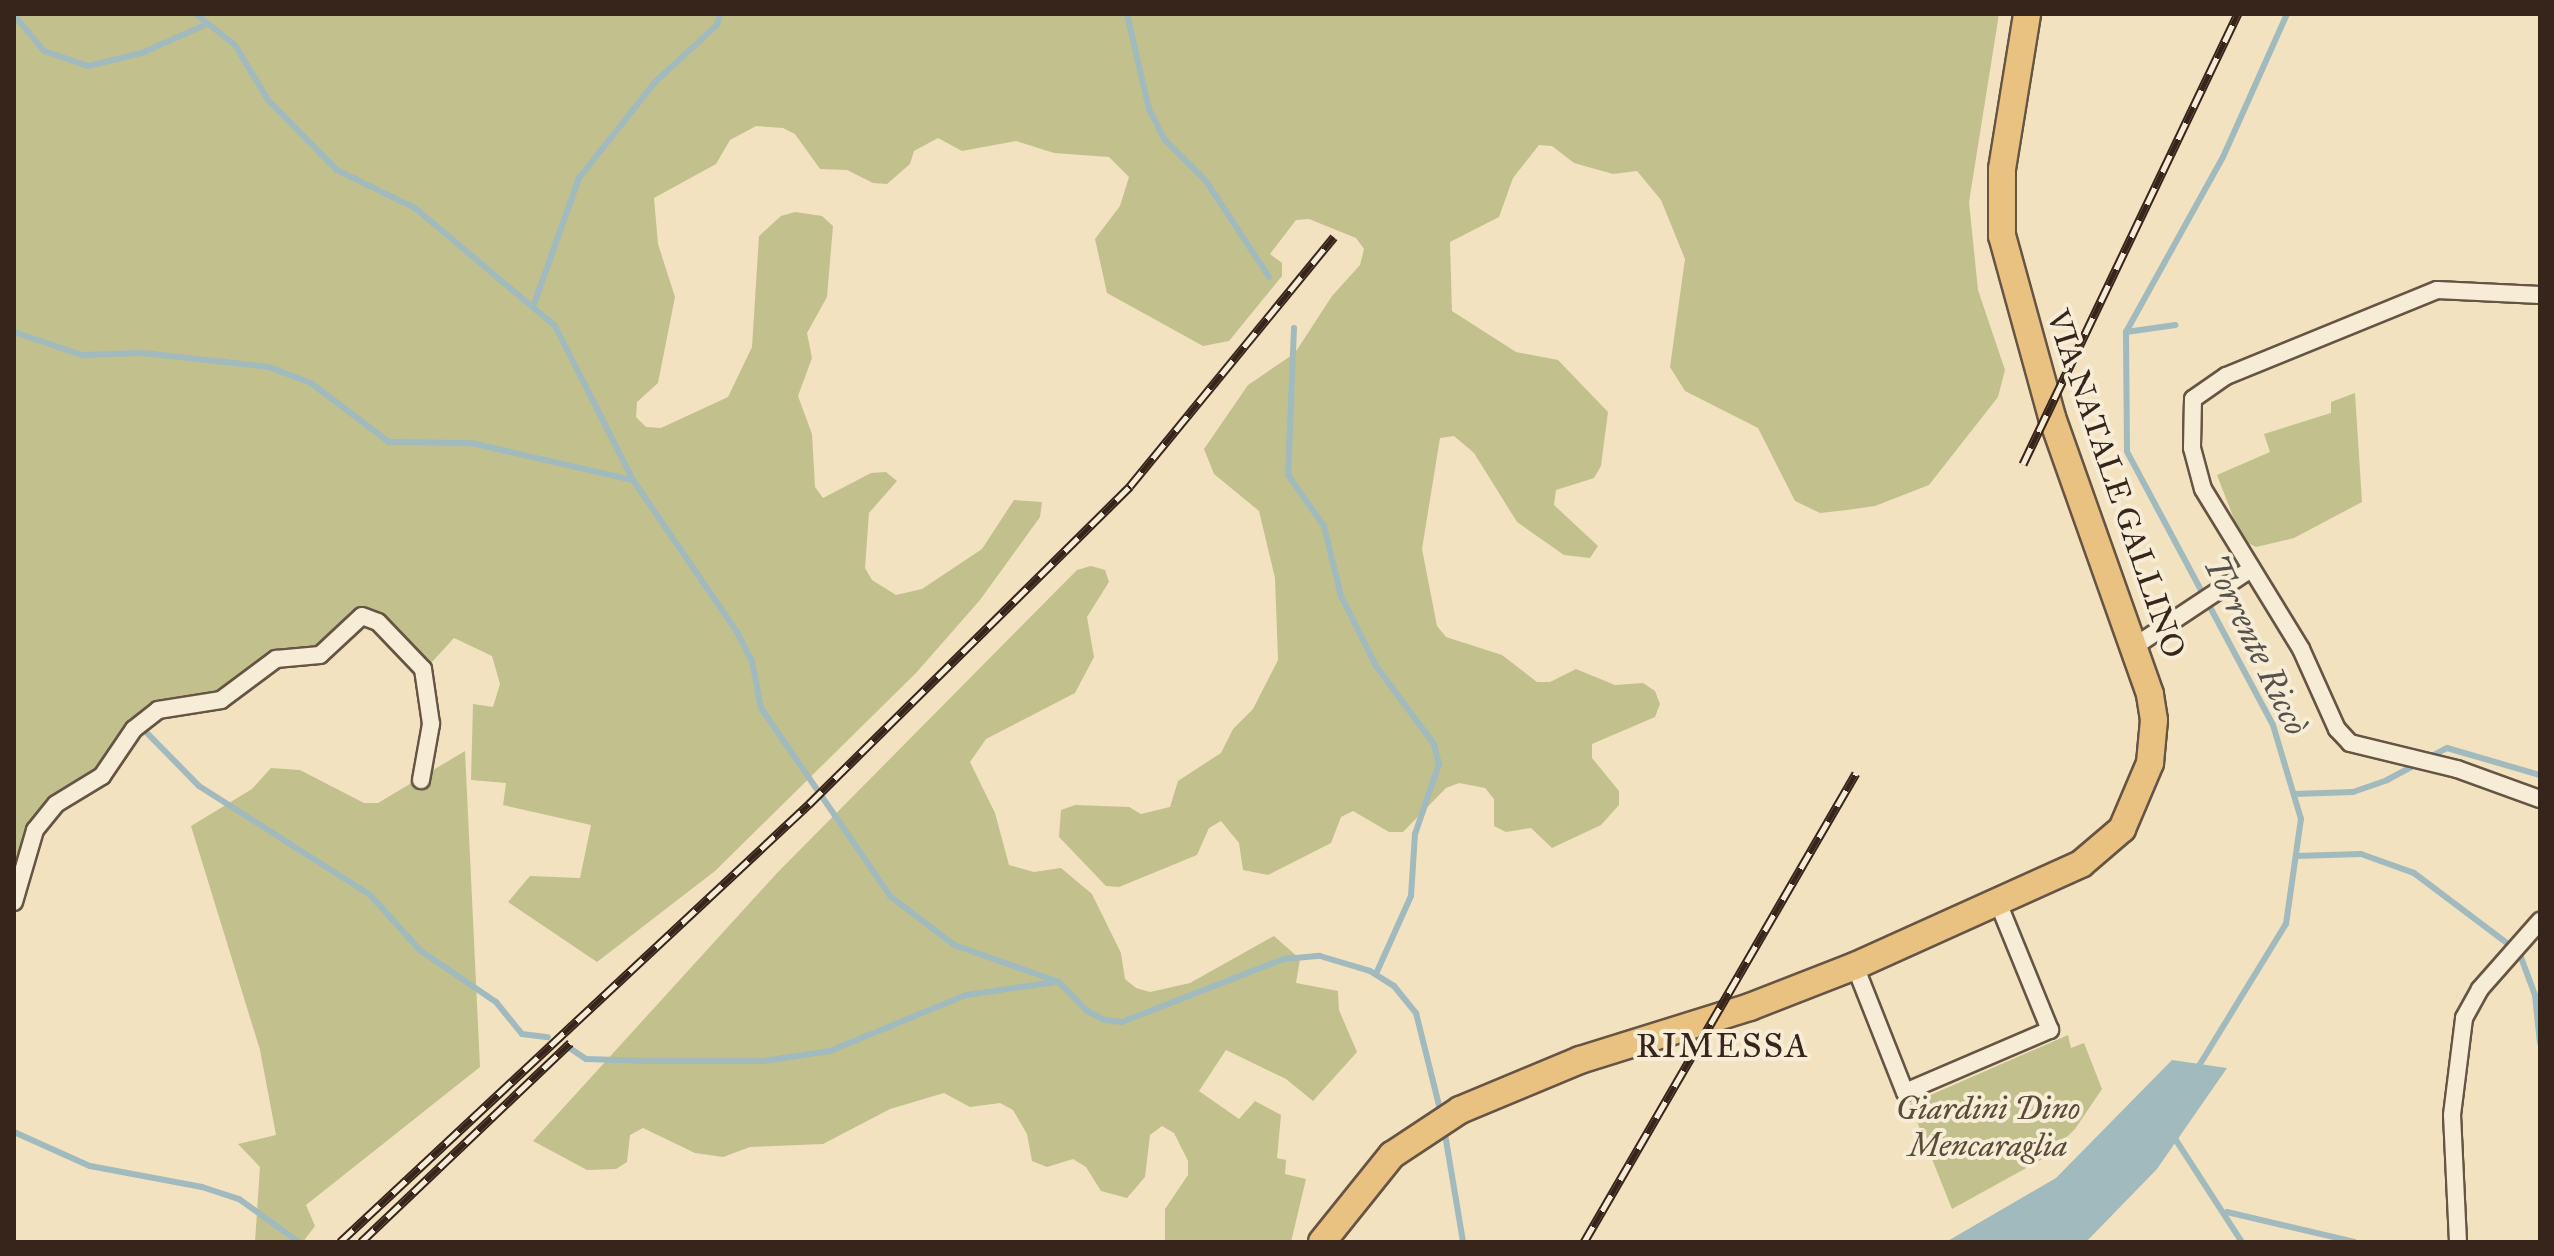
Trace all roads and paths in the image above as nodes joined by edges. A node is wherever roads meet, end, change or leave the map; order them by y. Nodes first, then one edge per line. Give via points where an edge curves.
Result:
1 (2027, 14) edge
2 (2540, 295) edge
3 (2246, 572) junction
4 (2135, 646) junction
5 (421, 780) dead end
6 (2540, 799) edge
7 (1996, 898) junction
8 (14, 902) edge
9 (2540, 921) edge
10 (1855, 966) junction
11 (1322, 1242) edge
12 (2458, 1242) edge

1 - 4 main road, VIA NATALE GALLINO via 2004,155 2002,236 2052,417
2 - 3 street via 2437,290 2226,376 2193,399 2192,448 2203,489
3 - 4 street
3 - 6 street via 2301,649 2337,729 2350,743 2457,769
4 - 7 main road, VIA NATALE GALLINO via 2150,694 2153,743 2122,829 2081,864
5 - 8 street via 431,724 423,669 378,622 362,616 320,655 276,659 221,700 158,710 134,729 102,776 56,804 35,830
7 - 10 main road, VIA NATALE GALLINO
7 - 10 street via 2050,1030 1905,1092
9 - 12 street via 2480,989 2464,1018 2452,1115
10 - 11 main road, VIA NATALE GALLINO via 1750,1007 1580,1060 1460,1110 1392,1155

